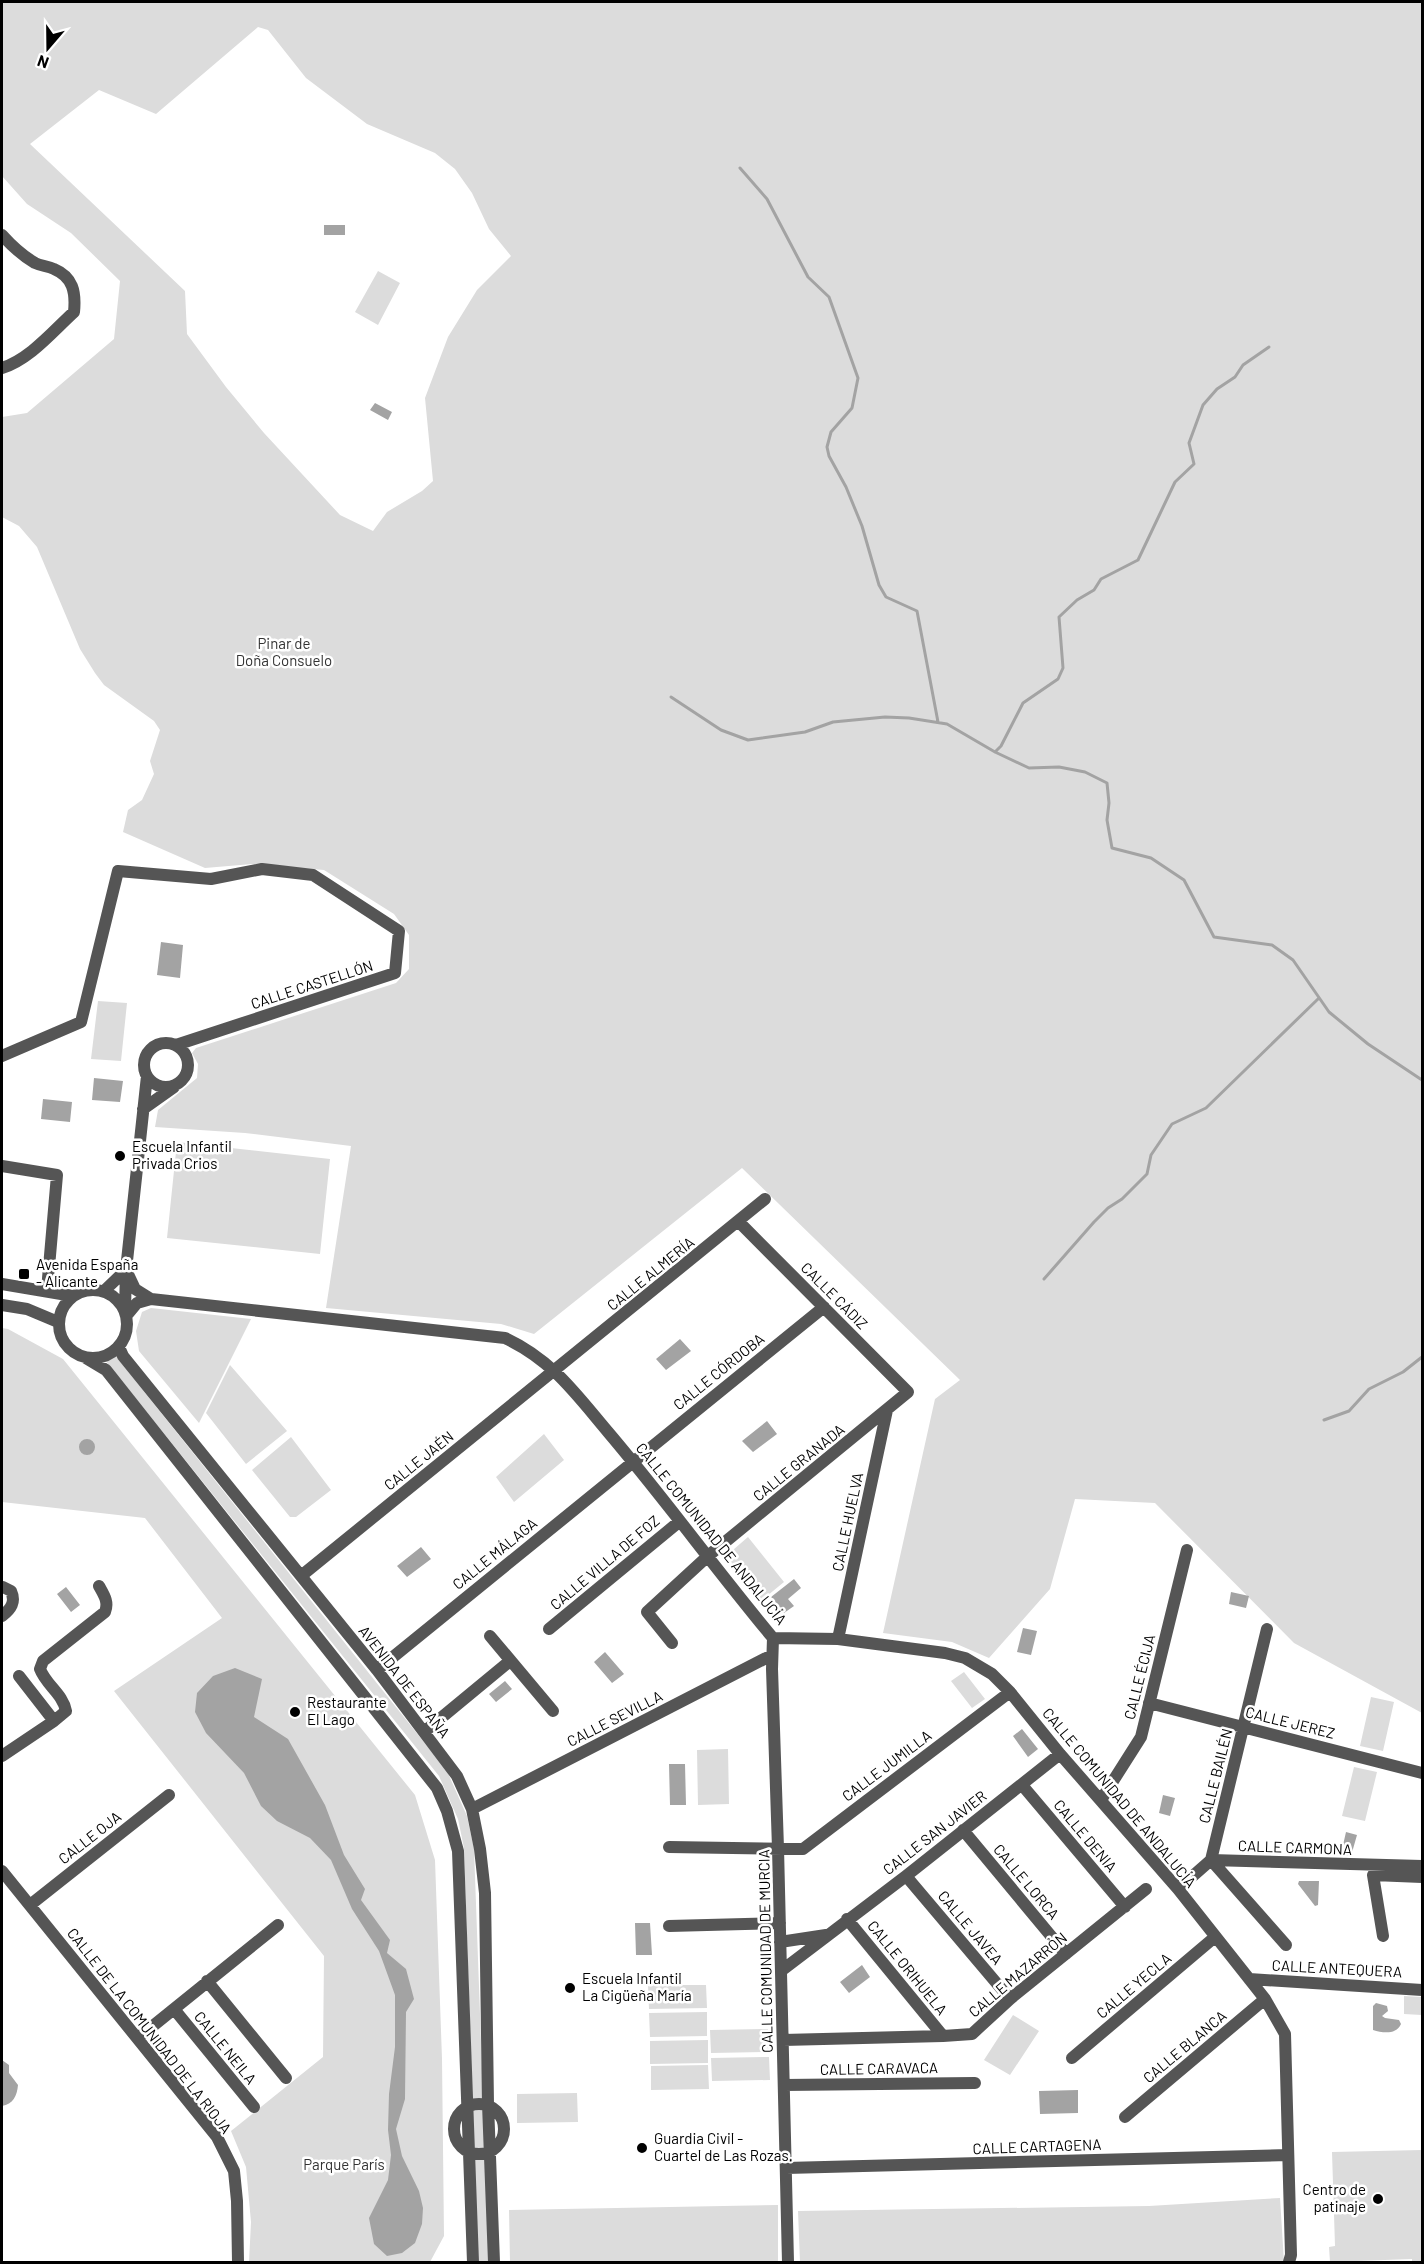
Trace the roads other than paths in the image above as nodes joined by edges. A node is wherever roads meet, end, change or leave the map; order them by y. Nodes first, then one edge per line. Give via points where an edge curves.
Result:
1 (2, 235) edge
2 (2, 368) edge
3 (176, 1045) junction
4 (2, 1056) edge
5 (147, 1076) junction
6 (176, 1086) junction
7 (143, 1109) junction
8 (2, 1166) edge
9 (765, 1200) dead end
10 (739, 1222) junction
11 (126, 1270) junction
12 (2, 1284) edge
13 (47, 1290) junction
14 (104, 1291) junction
15 (73, 1296) junction
16 (151, 1299) junction
17 (2, 1305) edge
18 (824, 1307) junction
19 (126, 1313) junction
20 (58, 1322) junction
21 (119, 1347) junction
22 (86, 1358) junction
23 (555, 1370) junction
24 (908, 1392) joint
25 (887, 1410) junction
26 (633, 1461) junction
27 (680, 1521) junction
28 (1187, 1550) dead end
29 (708, 1556) junction
30 (301, 1576) junction
31 (99, 1586) dead end
32 (3, 1587) edge
33 (2, 1616) edge
34 (549, 1629) dead end
35 (1267, 1629) dead end
36 (490, 1636) dead end
37 (773, 1638) junction
38 (838, 1639) junction
39 (672, 1643) dead end
40 (772, 1655) junction
41 (510, 1661) junction
42 (377, 1670) junction
43 (19, 1676) dead end
44 (1010, 1692) junction
45 (1149, 1703) junction
46 (553, 1711) dead end
47 (54, 1721) junction
48 (1244, 1727) junction
49 (424, 1732) junction
50 (1060, 1754) junction
51 (2, 1756) edge
52 (1422, 1773) edge
53 (1022, 1785) junction
54 (169, 1795) dead end
55 (1101, 1800) junction
56 (472, 1809) junction
57 (963, 1830) junction
58 (669, 1847) dead end
59 (778, 1848) junction
60 (1211, 1860) junction
61 (1422, 1866) edge
62 (2, 1871) edge
63 (906, 1876) junction
64 (1422, 1877) edge
65 (1146, 1889) dead end
66 (1178, 1890) junction
67 (30, 1905) junction
68 (1125, 1907) junction
69 (847, 1919) junction
70 (780, 1923) junction
71 (278, 1925) dead end
72 (669, 1926) dead end
73 (827, 1935) junction
74 (1383, 1936) dead end
75 (1215, 1937) junction
76 (780, 1942) junction
77 (1286, 1945) dead end
78 (1066, 1954) junction
79 (781, 1971) junction
80 (1249, 1979) junction
81 (207, 1981) junction
82 (1422, 1989) edge
83 (1010, 1999) junction
84 (1265, 1999) junction
85 (174, 2009) junction
86 (943, 2036) junction
87 (138, 2038) junction
88 (783, 2040) junction
89 (1072, 2058) dead end
90 (286, 2078) dead end
91 (975, 2083) dead end
92 (784, 2085) junction
93 (488, 2104) junction
94 (468, 2106) junction
95 (254, 2107) dead end
96 (1125, 2117) dead end
97 (490, 2152) junction
98 (470, 2153) junction
99 (1288, 2155) junction
100 (786, 2168) junction
101 (238, 2262) edge
102 (473, 2262) edge
103 (494, 2262) edge
104 (788, 2262) edge
105 (1289, 2262) edge

1 - 2 street via 35,263 69,279 75,303 74,312 39,344 17,363
3 - 4 street, CALLE CASTELLÓN via 395,973 399,931 313,875 262,869 211,879 118,871 81,1022
3 - 5 street via 163,1042 153,1046 145,1056
3 - 6 street via 186,1053 189,1068
5 - 6 street via 162,1087
5 - 7 street
6 - 7 street
7 - 11 street
8 - 13 street via 57,1175
9 - 10 street, CALLE ALMERÍA
10 - 18 street, CALLE CÁDIZ
10 - 23 street, CALLE ALMERÍA
11 - 14 street
11 - 16 street via 135,1289
11 - 19 street
12 - 13 street
13 - 15 street
14 - 15 street via 93,1289
14 - 19 street via 120,1302
15 - 20 street
16 - 19 street via 137,1303
16 - 23 street, CALLE COMUNIDAD DE ANDALUCÍA via 505,1338 528,1348
17 - 20 street
18 - 24 street, CALLE CÁDIZ
18 - 26 street, CALLE CÓRDOBA
19 - 21 street via 128,1326
20 - 22 street via 66,1345
21 - 22 street via 104,1357
21 - 30 street, AVENIDA DE ESPAÑA
22 - 94 street via 106,1370 436,1788 458,1851
23 - 26 street, CALLE COMUNIDAD DE ANDALUCÍA
23 - 30 street, CALLE JAÉN
24 - 25 street, CALLE GRANADA
25 - 29 street, CALLE GRANADA
25 - 38 street, CALLE HUELVA
26 - 27 street, CALLE COMUNIDAD DE ANDALUCÍA
26 - 42 street, CALLE MÁLAGA
27 - 29 street, CALLE COMUNIDAD DE ANDALUCÍA
27 - 34 street, CALLE VILLA DE FOZ
28 - 45 street, CALLE ÉCIJA
29 - 37 street, CALLE COMUNIDAD DE ANDALUCÍA
29 - 39 street, CALLE GRANADA via 647,1612
30 - 42 street, AVENIDA DE ESPAÑA
31 - 47 street via 106,1598 105,1612 43,1662 40,1669 65,1702 66,1711
32 - 33 street via 13,1597 12,1605
35 - 48 street, CALLE BAILÉN
36 - 41 street
37 - 38 street, CALLE COMUNIDAD DE ANDALUCÍA
37 - 40 street, CALLE COMUNIDAD DE MURCIA
38 - 44 street, CALLE COMUNIDAD DE ANDALUCÍA via 965,1658 992,1674
40 - 56 street, CALLE SEVILLA
40 - 59 street, CALLE COMUNIDAD DE MURCIA
41 - 46 street
41 - 49 street
42 - 49 street, AVENIDA DE ESPAÑA
43 - 47 street
44 - 50 street, CALLE COMUNIDAD DE ANDALUCÍA
44 - 59 street, CALLE JUMILLA via 803,1849
45 - 48 street, CALLE JEREZ
45 - 55 street, CALLE ÉCIJA via 1141,1737
47 - 51 street
48 - 52 street, CALLE JEREZ
48 - 60 street, CALLE BAILÉN
49 - 56 street, AVENIDA DE ESPAÑA via 457,1776
50 - 53 street, CALLE SAN JAVIER
50 - 55 street, CALLE COMUNIDAD DE ANDALUCÍA
53 - 57 street, CALLE SAN JAVIER
53 - 68 street, CALLE DENIA
54 - 67 street, CALLE OJA
55 - 66 street, CALLE COMUNIDAD DE ANDALUCÍA
56 - 93 street, AVENIDA DE ESPAÑA via 485,1893
57 - 63 street, CALLE SAN JAVIER
57 - 78 street, CALLE LORCA
58 - 59 street, CALLE JUMILLA
59 - 70 street, CALLE COMUNIDAD DE MURCIA
60 - 61 street, CALLE CARMONA
60 - 66 street
60 - 77 street
62 - 67 street, CALLE DE LA COMUNIDAD DE LA RIOJA
63 - 69 street, CALLE SAN JAVIER
63 - 83 street, CALLE JAVEA
64 - 74 street via 1373,1875
65 - 68 street, CALLE MAZARRÓN
66 - 75 street, CALLE COMUNIDAD DE ANDALUCÍA
67 - 87 street, CALLE DE LA COMUNIDAD DE LA RIOJA
68 - 78 street, CALLE MAZARRÓN
69 - 73 street, CALLE SAN JAVIER
69 - 86 street, CALLE ORIHUELA
70 - 72 street
70 - 76 street, CALLE COMUNIDAD DE MURCIA
71 - 81 street, CALLE NEILA
73 - 76 street
73 - 79 street, CALLE SAN JAVIER
75 - 80 street, CALLE COMUNIDAD DE ANDALUCÍA
75 - 89 street, CALLE YECLA
76 - 79 street, CALLE COMUNIDAD DE MURCIA
78 - 83 street, CALLE MAZARRÓN
79 - 88 street, CALLE COMUNIDAD DE MURCIA
80 - 82 street, CALLE ANTEQUERA
80 - 84 street, CALLE COMUNIDAD DE ANDALUCÍA
81 - 85 street, CALLE NEILA
81 - 90 street, CALLE NEILA
83 - 86 street, CALLE MAZARRÓN via 972,2034
84 - 96 street, CALLE BLANCA
84 - 99 street, CALLE COMUNIDAD DE ANDALUCÍA via 1285,2034
85 - 87 street, CALLE NEILA
85 - 95 street, CALLE NEILA
86 - 88 street, CALLE MAZARRÓN
87 - 101 street, CALLE DE LA COMUNIDAD DE LA RIOJA via 217,2137 234,2171
88 - 92 street, CALLE COMUNIDAD DE MURCIA
91 - 92 street, CALLE CARAVACA
92 - 100 street, CALLE COMUNIDAD DE MURCIA
93 - 94 street
93 - 97 street, AVENIDA DE ESPAÑA
94 - 98 street
97 - 98 street
97 - 103 street, AVENIDA DE ESPAÑA
98 - 102 street
99 - 100 street, CALLE CARTAGENA
99 - 105 street, CALLE COMUNIDAD DE ANDALUCÍA
100 - 104 street, CALLE COMUNIDAD DE MURCIA

